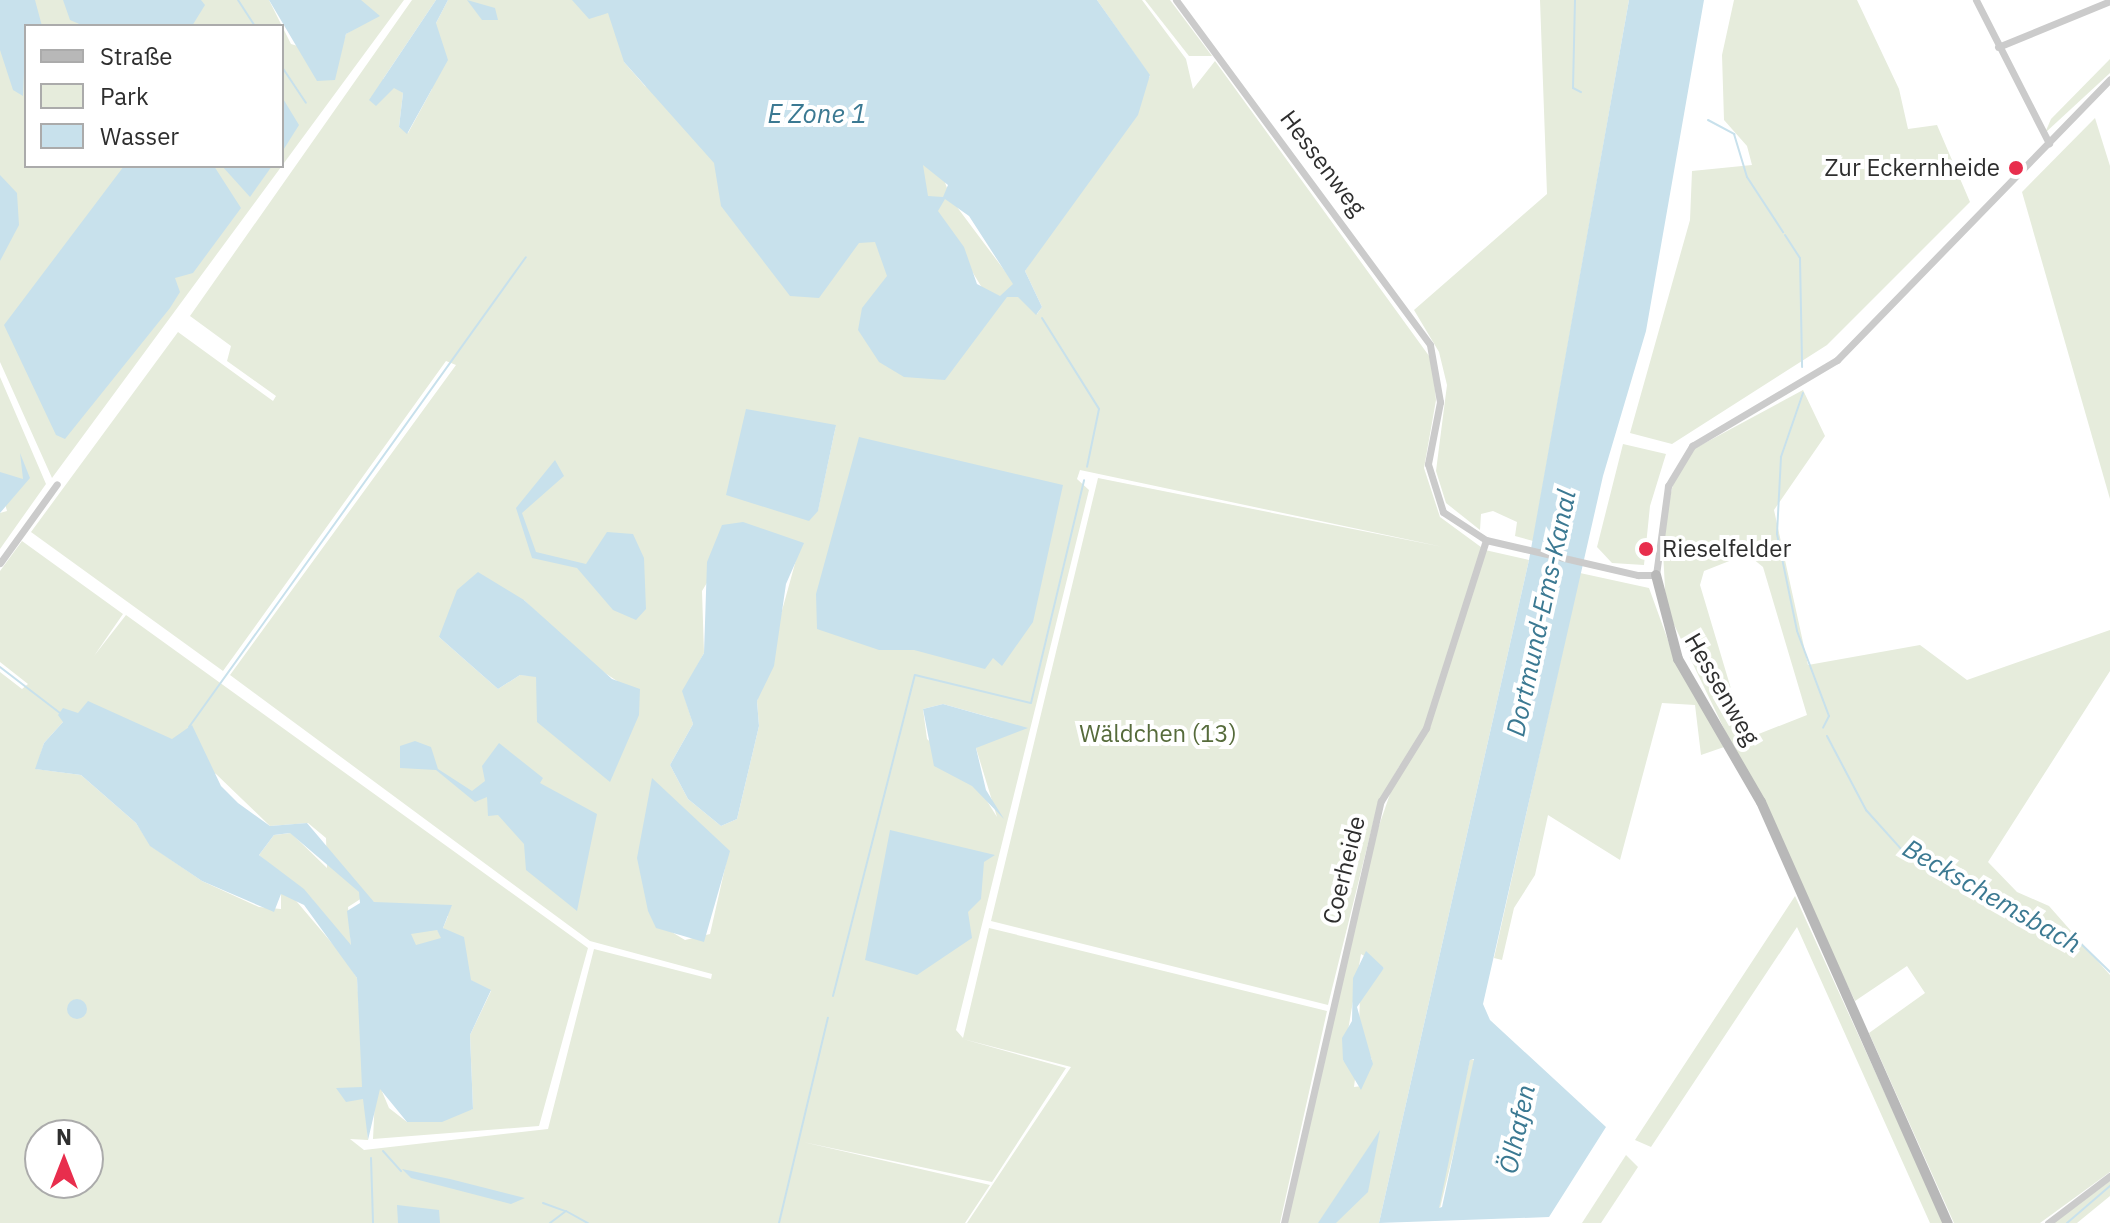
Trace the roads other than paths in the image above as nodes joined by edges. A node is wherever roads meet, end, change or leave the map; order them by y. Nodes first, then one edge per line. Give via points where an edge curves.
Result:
1 (1176, 0) edge
2 (1976, 0) edge
3 (2110, 1) edge
4 (1998, 47) junction
5 (2110, 79) edge
6 (2049, 143) junction
7 (57, 484) dead end
8 (1486, 540) junction
9 (0, 563) edge
10 (1656, 575) junction
11 (2110, 1176) edge
12 (1284, 1223) edge
13 (1948, 1223) edge
14 (2048, 1223) edge

1 - 8 street, Hessenweg via 1424,334 1440,386 1430,483 1451,521
2 - 4 street
3 - 4 street
4 - 6 street
5 - 6 street
6 - 10 street via 1837,360 1692,446 1668,486
7 - 9 street
8 - 10 street, Hessenweg
8 - 12 street, Coerheide via 1426,728 1381,801
10 - 13 street, Hessenweg via 1678,659 1761,802
11 - 14 street

